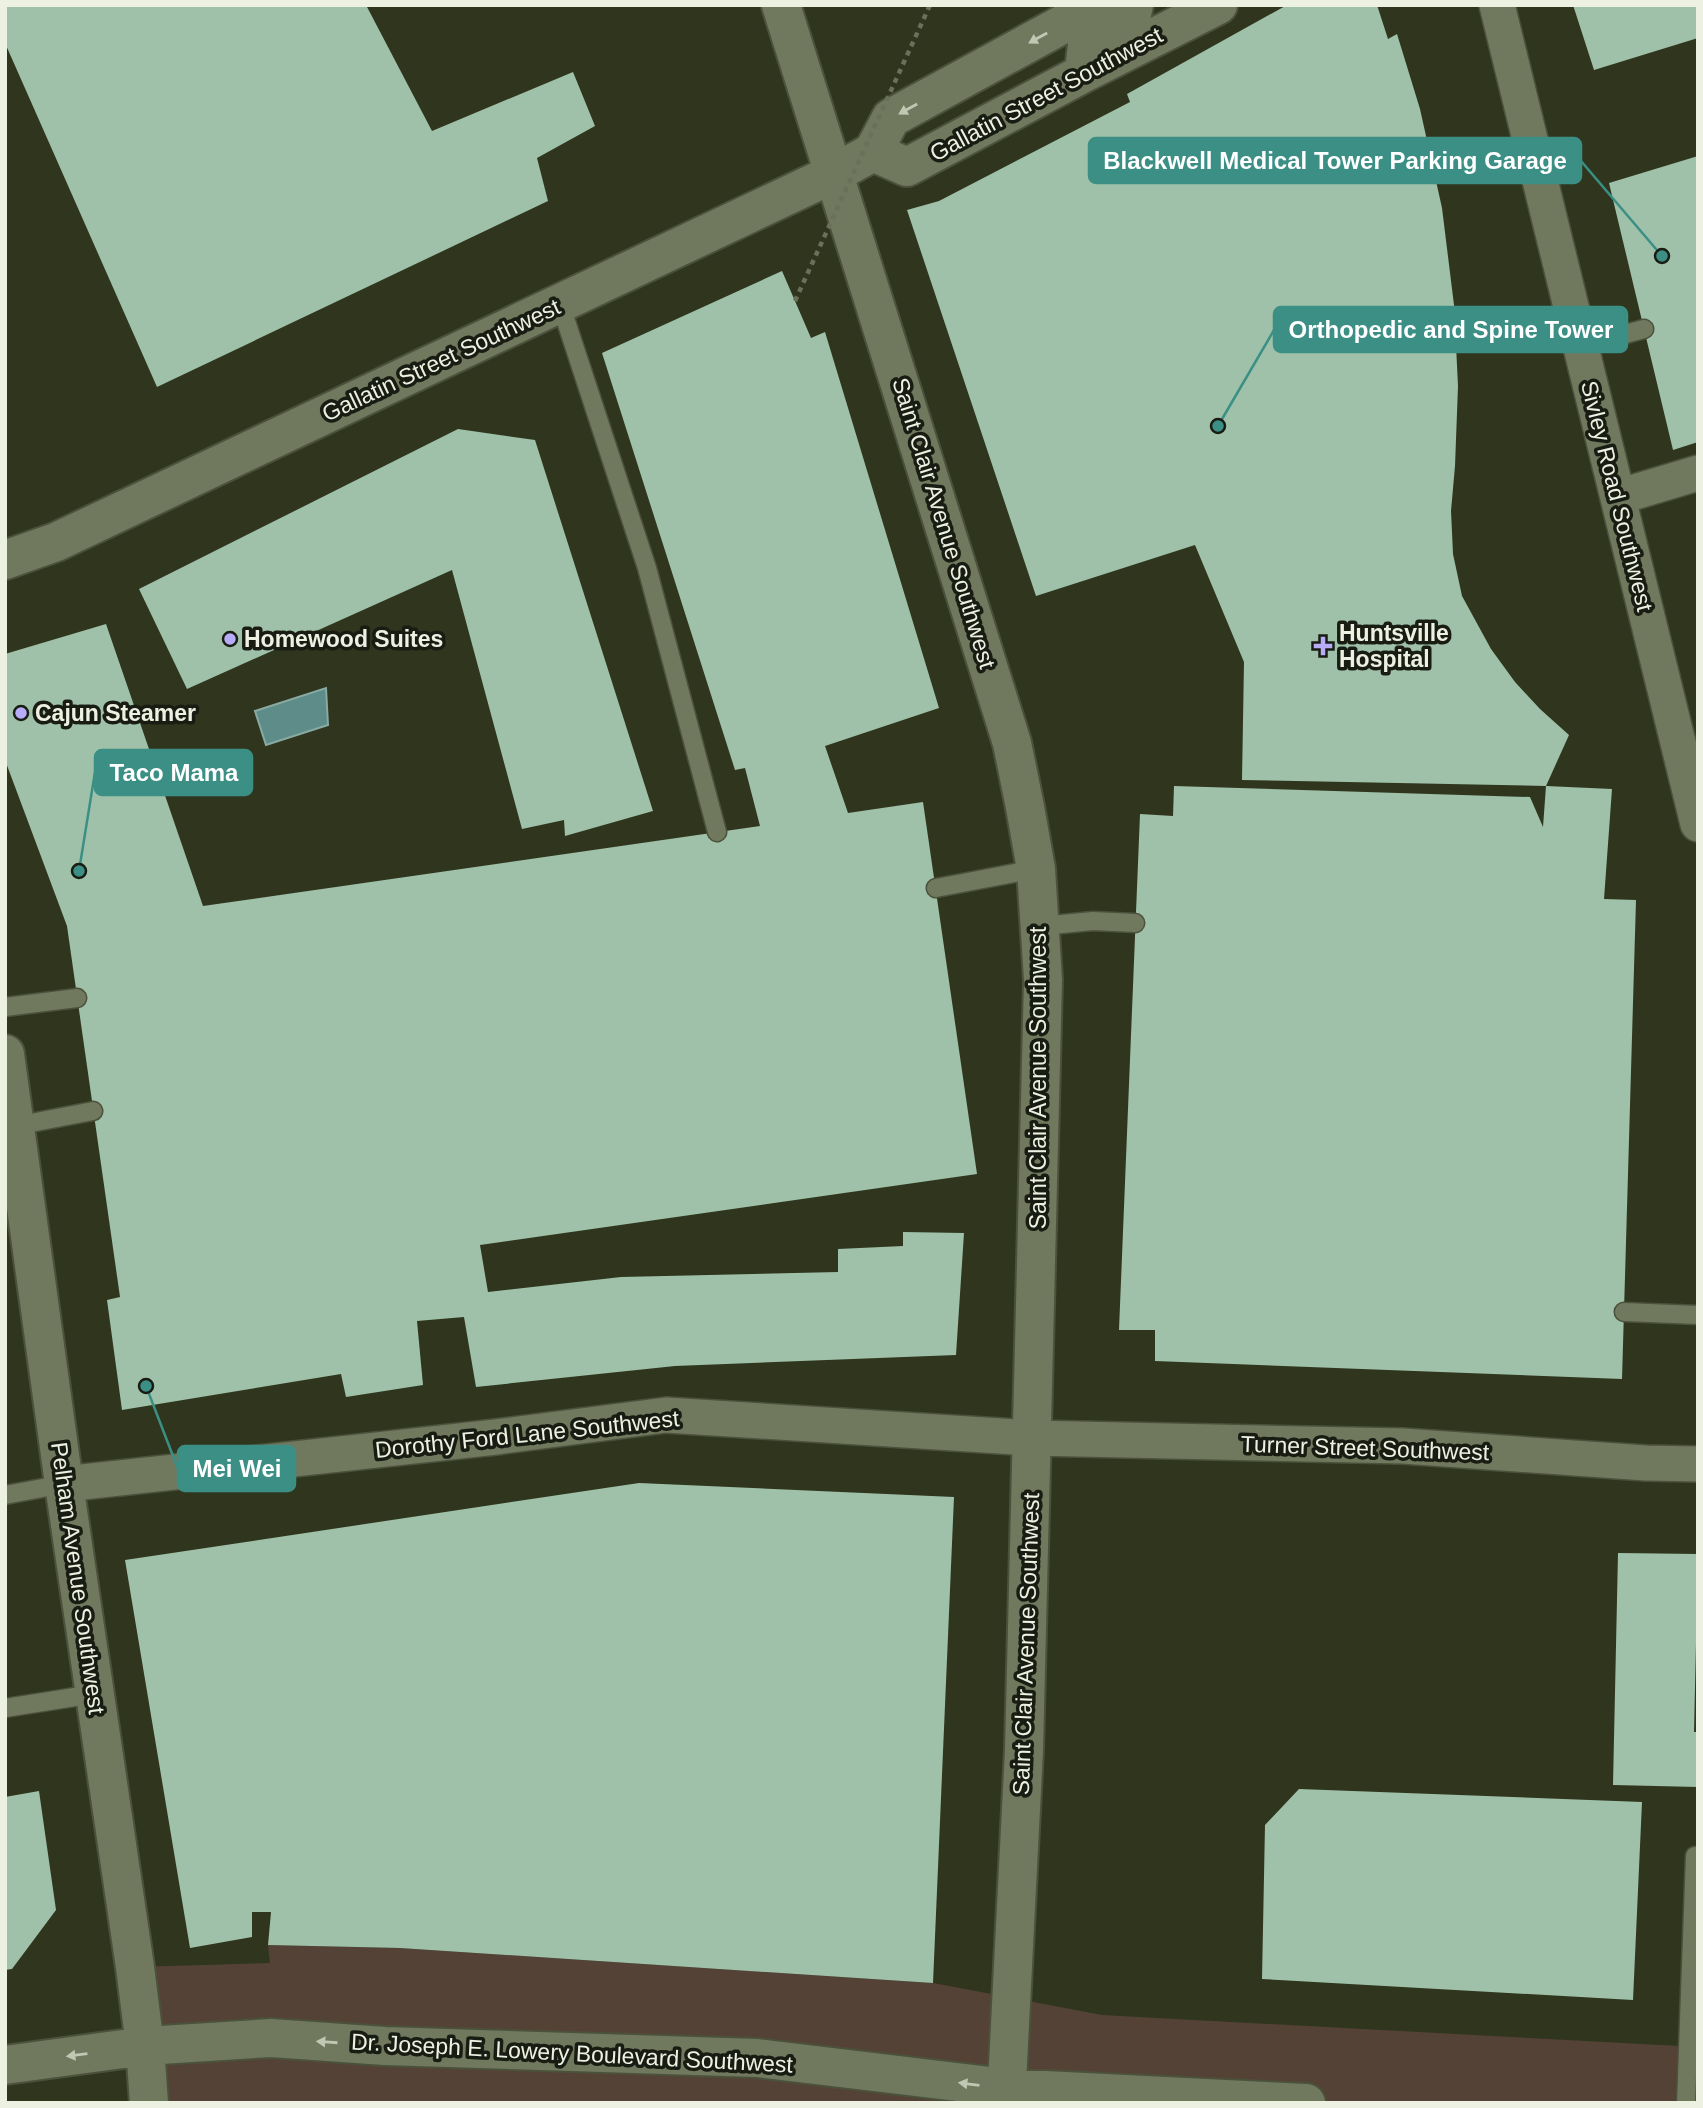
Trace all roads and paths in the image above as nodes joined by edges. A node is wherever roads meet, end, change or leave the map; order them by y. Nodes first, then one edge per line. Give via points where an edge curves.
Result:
1 (781, 5) edge
2 (930, 5) edge
3 (1134, 5) edge
4 (1218, 5) edge
5 (1497, 5) edge
6 (1081, 10) edge
7 (1084, 73) junction
8 (873, 152) junction
9 (835, 173) junction
10 (795, 301) dead end
11 (560, 303) junction
12 (1644, 329) dead end
13 (1580, 346) junction
14 (1698, 473) edge
15 (1618, 497) junction
16 (5, 560) edge
17 (1698, 824) edge
18 (717, 832) dead end
19 (1035, 869) junction
20 (936, 888) dead end
21 (1135, 923) dead end
22 (1041, 926) junction
23 (77, 998) dead end
24 (5, 1007) edge
25 (5, 1054) edge
26 (93, 1111) dead end
27 (15, 1126) junction
28 (1624, 1312) dead end
29 (1698, 1315) edge
30 (1032, 1438) junction
31 (1698, 1464) edge
32 (64, 1484) junction
33 (5, 1495) edge
34 (94, 1694) junction
35 (5, 1708) edge
36 (1698, 1856) edge
37 (1694, 2005) edge
38 (145, 2046) junction
39 (5, 2065) edge
40 (1006, 2096) edge
41 (149, 2103) edge
42 (1306, 2103) edge
43 (1686, 2103) edge

1 - 9 street, Saint Clair Avenue Southwest
2 - 10 path, bridge
3 - 7 street via 1132,14 1087,45
4 - 7 street, Gallatin Street Southwest
5 - 13 street, Sivley Road Southwest
6 -> 8 street via 891,118
7 - 8 street, Gallatin Street Southwest via 907,167
8 - 9 street, Gallatin Street Southwest
9 - 11 street, Gallatin Street Southwest
9 - 19 street, Saint Clair Avenue Southwest via 1012,743
11 - 16 street, Gallatin Street Southwest via 56,542
11 - 18 lane via 647,568
12 - 13 lane
13 - 15 street, Sivley Road Southwest
14 - 15 street
15 - 17 street, Sivley Road Southwest
19 - 20 lane
19 - 22 street, Saint Clair Avenue Southwest
21 - 22 lane
22 - 30 street, Saint Clair Avenue Southwest
23 - 24 lane
25 - 27 street, Pelham Avenue Southwest
26 - 27 lane
27 - 32 street, Pelham Avenue Southwest
28 - 29 lane
30 - 31 street, Turner Street Southwest via 1403,1446
30 - 32 street, Dorothy Ford Lane Southwest via 666,1415
30 - 40 street, Saint Clair Avenue Southwest via 1024,1750
32 - 33 lane
32 - 34 street, Pelham Avenue Southwest
34 - 35 lane
34 - 38 street, Pelham Avenue Southwest
36 - 37 lane
37 - 43 lane
38 -> 39 street, Dr. Joseph E. Lowery Boulevard Southwest
40 -> 38 street, Dr. Joseph E. Lowery Boulevard Southwest via 757,2058 271,2038
38 - 41 street, Pelham Avenue Southwest
40 - 42 street, Dr. Joseph E. Lowery Boulevard Southwest

